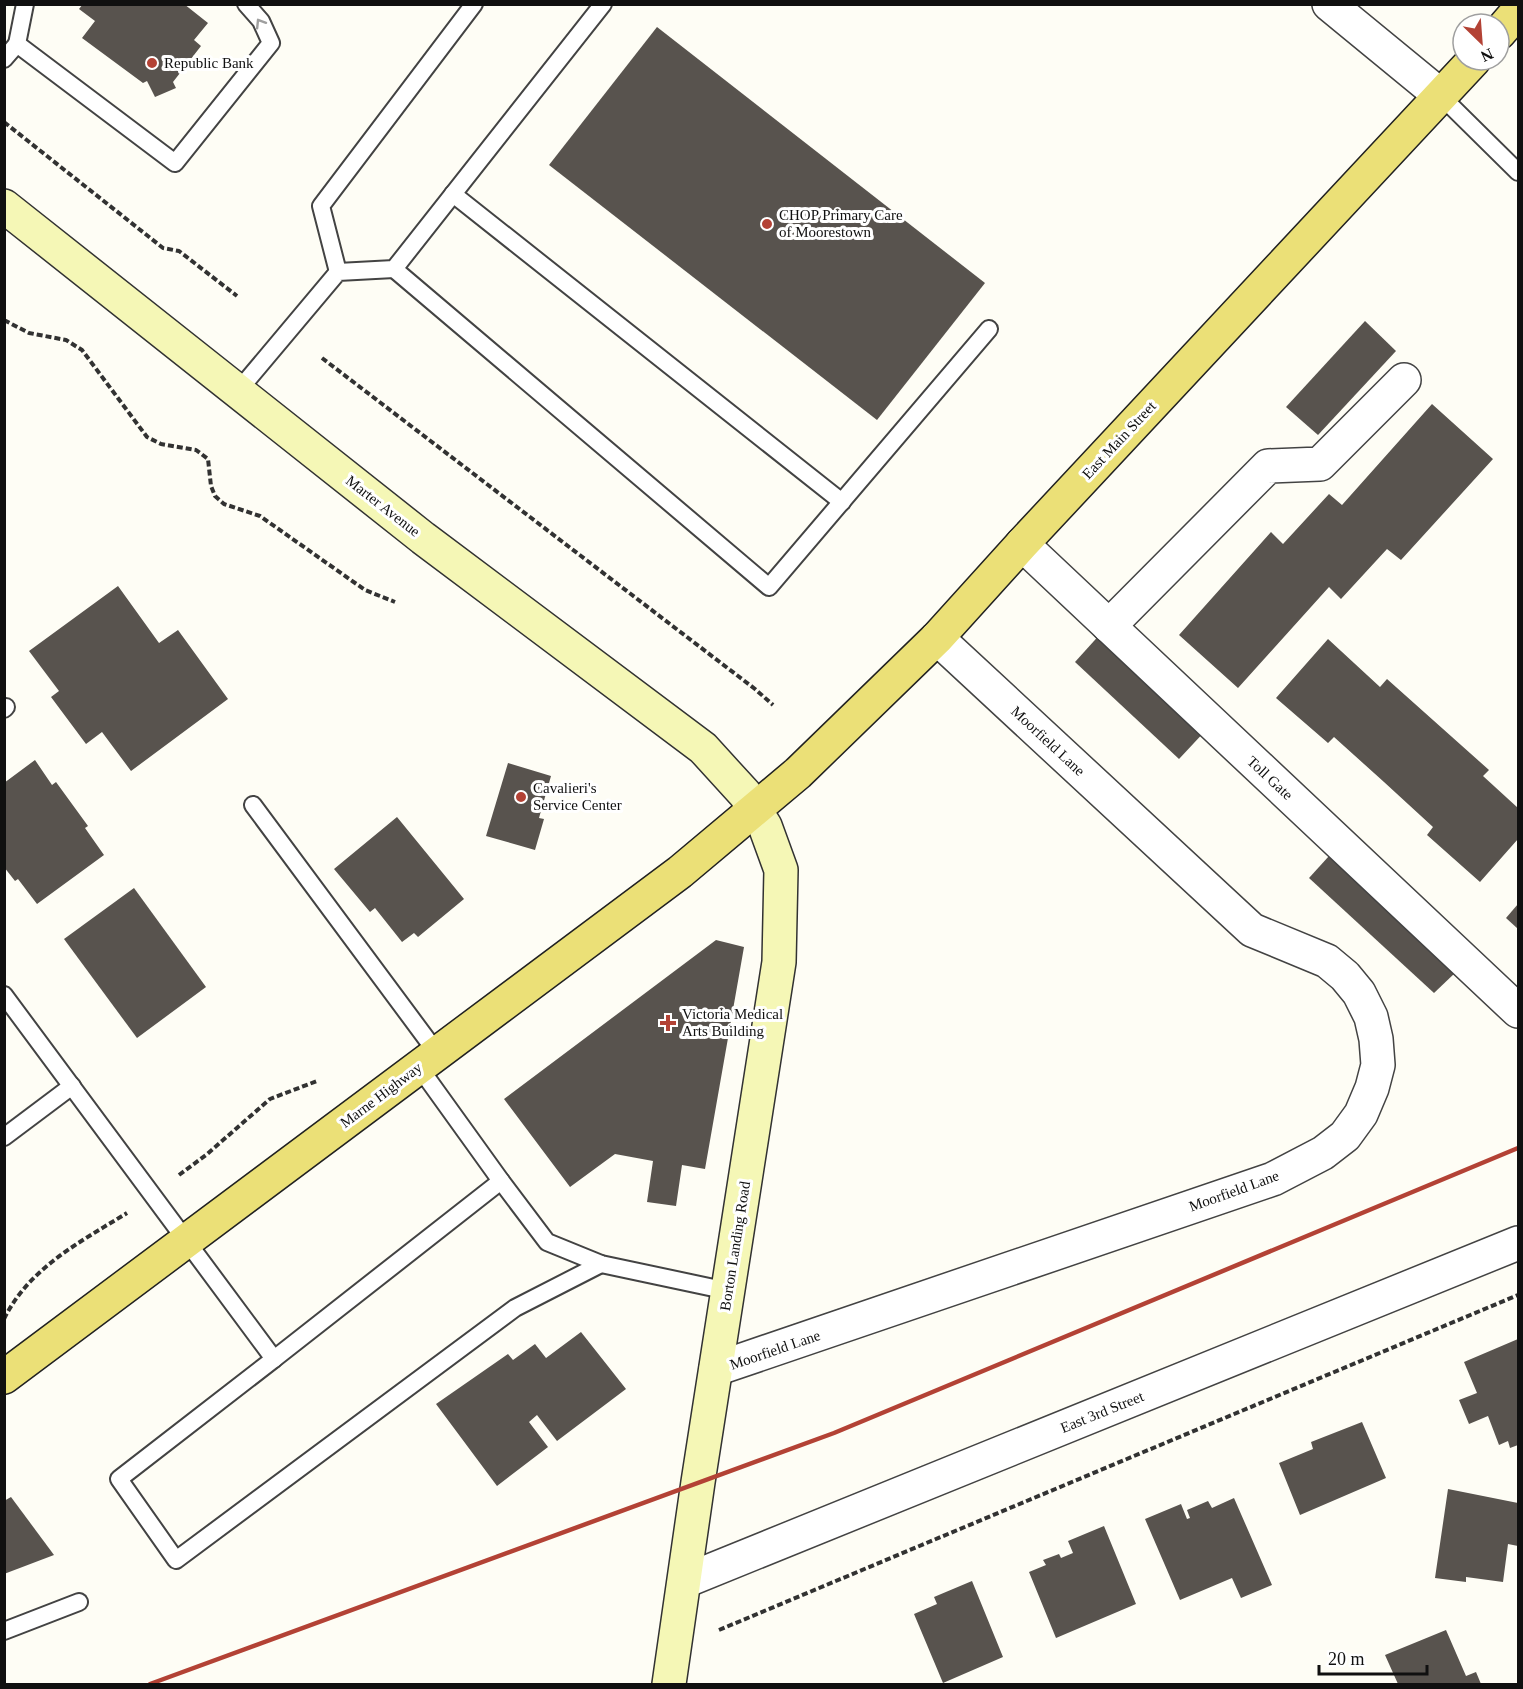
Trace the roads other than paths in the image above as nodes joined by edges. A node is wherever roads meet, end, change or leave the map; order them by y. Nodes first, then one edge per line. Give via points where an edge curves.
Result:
1 (25, 4) edge
2 (246, 4) edge
3 (474, 4) edge
4 (603, 4) edge
5 (1329, 4) edge
6 (17, 44) junction
7 (4, 59) edge
8 (1463, 72) edge
9 (1441, 96) junction
10 (1518, 172) edge
11 (453, 194) junction
12 (4, 206) edge
13 (394, 269) junction
14 (338, 272) junction
15 (989, 329) dead end
16 (1404, 380) dead end
17 (238, 392) junction
18 (842, 502) junction
19 (1022, 544) junction
20 (1109, 626) junction
21 (937, 638) junction
22 (253, 805) dead end
23 (755, 811) junction
24 (4, 995) edge
25 (1518, 1011) edge
26 (428, 1060) junction
27 (72, 1086) junction
28 (4, 1137) edge
29 (501, 1180) junction
30 (187, 1241) junction
31 (1518, 1243) edge
32 (601, 1264) junction
33 (728, 1291) junction
34 (273, 1359) junction
35 (716, 1370) junction
36 (4, 1377) edge
37 (685, 1581) junction
38 (80, 1602) dead end
39 (4, 1631) edge
40 (669, 1684) edge

1 - 6 lane
6 -> 2 lane via 175,163 271,43 261,21
3 - 14 lane via 321,206
4 - 11 lane
5 - 9 street
6 - 7 lane
8 - 9 main road, East Main Street
9 - 10 lane
9 - 19 main road, East Main Street
11 - 13 lane
11 - 18 lane
12 - 17 main road, Marter Avenue
13 - 14 lane
13 - 18 lane via 769,587
14 - 17 lane
15 - 18 lane
16 - 20 street via 1320,464 1268,466
17 - 23 main road, Marter Avenue via 423,538 703,748 745,794
19 - 20 street, Toll Gate
19 - 21 main road, East Main Street
20 - 25 street, Toll Gate
21 - 23 main road, East Main Street via 832,742
21 - 35 street, Moorfield Lane via 1252,930 1327,961 1345,976 1371,1017 1378,1065 1372,1088 1362,1114 1345,1137 1273,1179
22 - 26 lane
23 - 26 main road, Marne Highway via 680,872
23 - 33 main road, Borton Landing Road via 765,826 781,870 779,962
24 - 27 lane
26 - 29 lane
26 - 30 main road, Marne Highway
27 - 28 lane
27 - 30 lane
29 - 32 lane via 547,1242
29 - 34 lane
30 - 34 lane
30 - 36 main road, Marne Highway
31 - 37 street, East 3rd Street
32 - 33 lane
32 - 34 lane via 515,1308 176,1560 119,1479
33 - 35 main road, Borton Landing Road
35 - 37 main road, Borton Landing Road
37 - 40 main road, Borton Landing Road
38 - 39 lane

